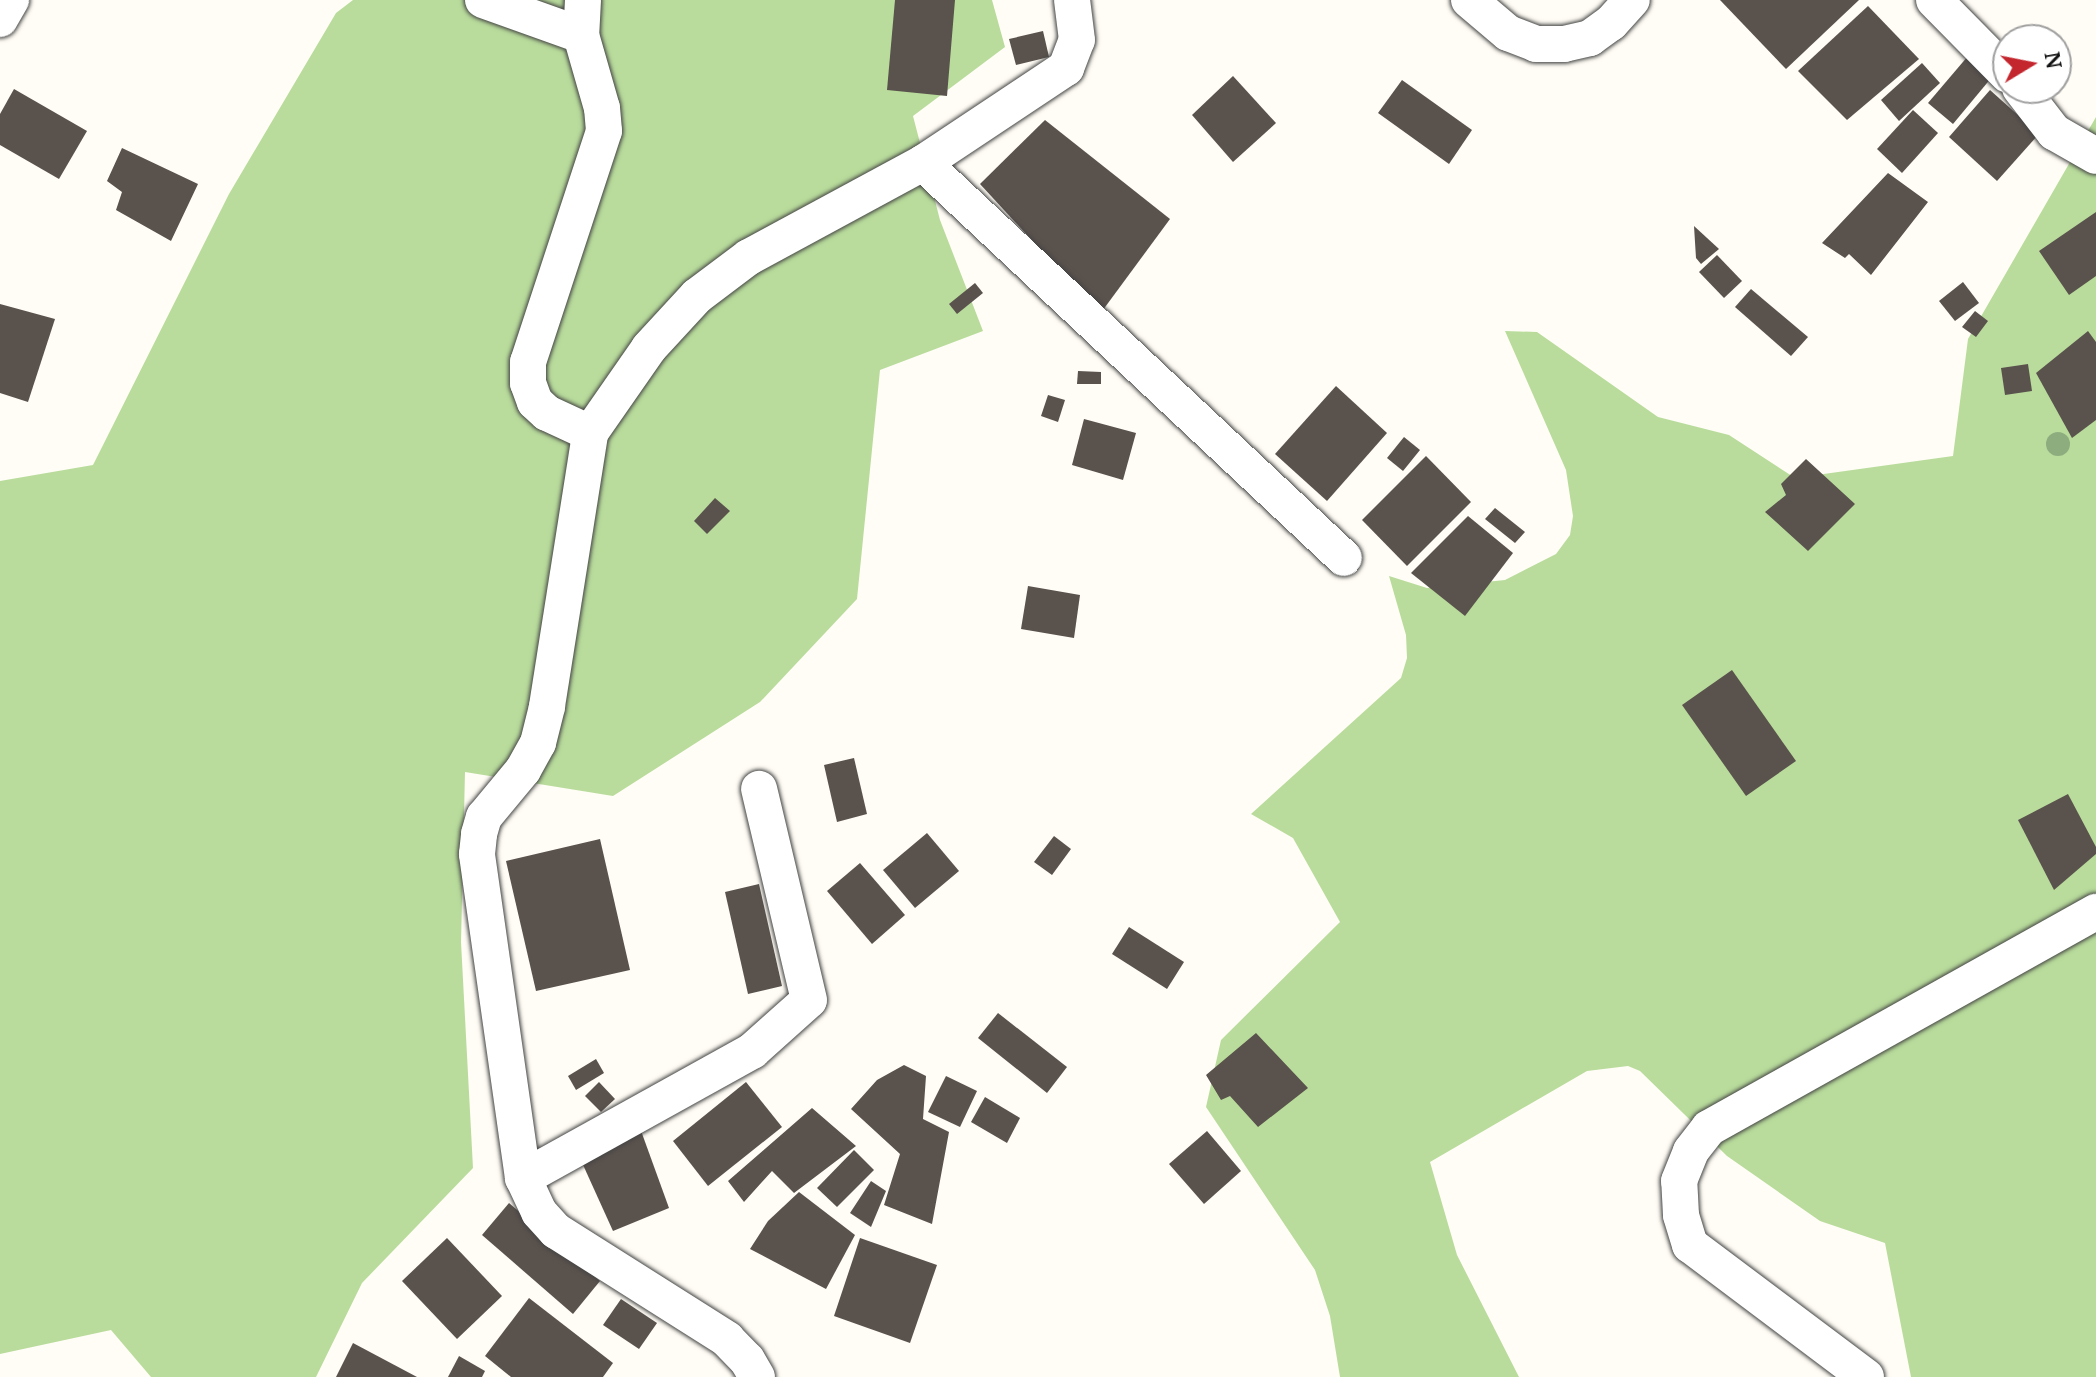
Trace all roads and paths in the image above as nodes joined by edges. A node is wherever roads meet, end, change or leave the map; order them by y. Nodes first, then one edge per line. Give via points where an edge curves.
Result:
1 (11, 0) edge
2 (483, 0) edge
3 (1072, 0) edge
4 (1469, 0) edge
5 (1632, 0) edge
6 (1934, 0) edge
7 (582, 18) edge
8 (0, 19) edge
9 (1992, 59) edge
10 (2032, 104) edge
11 (2096, 156) edge
12 (923, 163) junction
13 (590, 433) junction
14 (1344, 558) dead end
15 (759, 789) dead end
16 (2096, 912) edge
17 (523, 1178) junction
18 (757, 1377) edge
19 (1866, 1377) edge

1 - 8 street
2 - 7 street
3 - 12 street via 1077,40 1066,68
4 - 5 street via 1508,33 1536,44 1564,44 1590,38
6 - 9 street
7 - 13 street via 604,131 528,362 528,383 535,402 547,413
10 - 11 street via 2054,132
12 - 13 street via 749,257 697,296 649,348
12 - 14 street
13 - 17 street via 538,743 484,817 477,854
15 - 17 street via 809,1000 752,1051
16 - 19 street via 1709,1128 1691,1151 1679,1181 1690,1245
17 - 18 street via 539,1212 556,1231 727,1339

